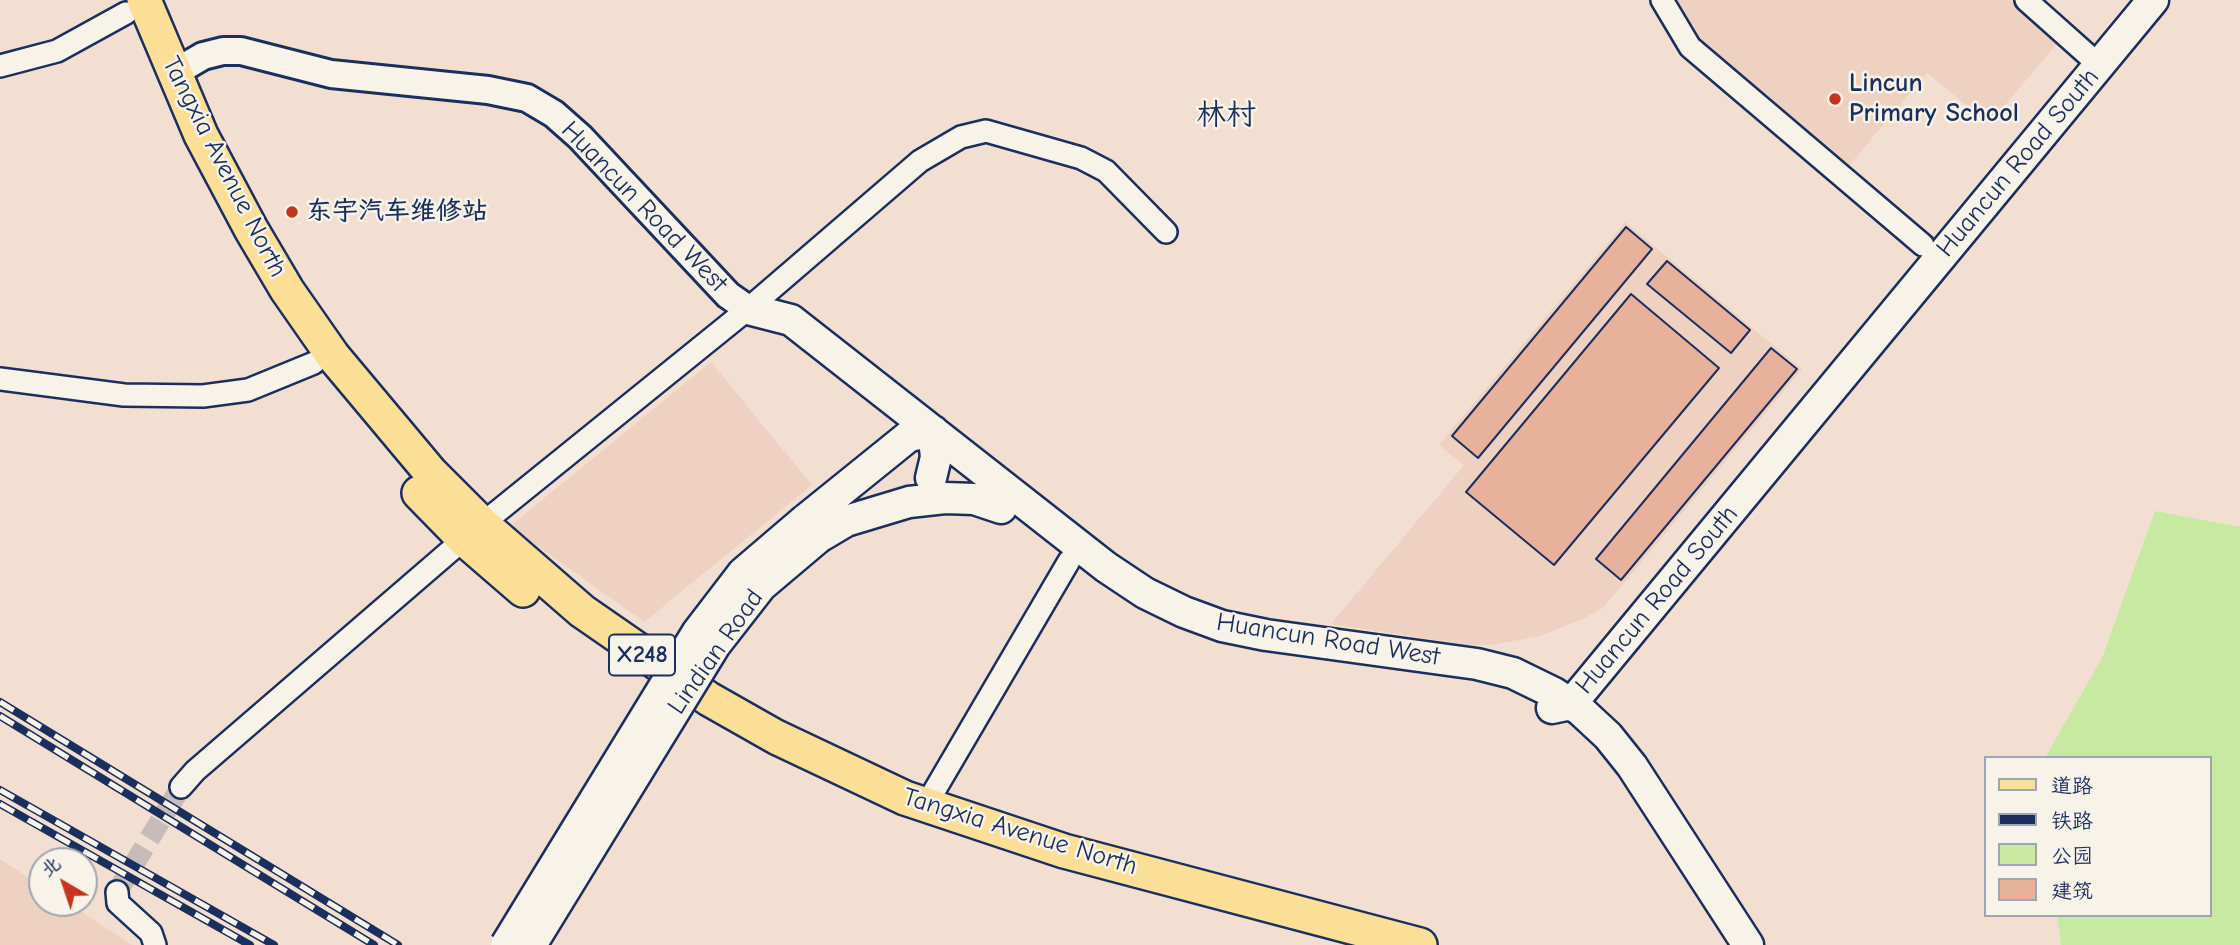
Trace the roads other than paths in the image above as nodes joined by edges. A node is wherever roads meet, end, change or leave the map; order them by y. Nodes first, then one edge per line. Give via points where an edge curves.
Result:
1 (1662, 0) edge
2 (2026, 0) edge
3 (2126, 0) edge
4 (2153, 0) edge
5 (136, 3) edge
6 (2091, 58) junction
7 (0, 66) edge
8 (174, 73) junction
9 (1166, 232) dead end
10 (1923, 245) junction
11 (748, 309) junction
12 (314, 363) junction
13 (0, 379) edge
14 (920, 451) junction
15 (909, 502) junction
16 (1001, 508) junction
17 (812, 528) junction
18 (473, 532) junction
19 (1069, 561) junction
20 (1558, 702) junction
21 (181, 787) tunnel mouth
22 (926, 805) junction
23 (117, 892) dead end
24 (155, 945) edge
25 (506, 945) edge
26 (531, 945) edge
27 (1347, 945) edge
28 (1420, 945) edge
29 (1726, 945) edge
30 (1748, 945) edge

1 - 10 street via 1690,47
2 - 6 street
3 - 6 main road, Huancun Road South
4 - 6 main road, Huancun Road South
5 - 7 street via 57,51
5 - 8 main road, Tangxia Avenue North / X248
5 - 12 main road, Tangxia Avenue North / X248 via 181,144 269,301
6 - 10 main road, Huancun Road South
6 - 20 main road, Huancun Road South
8 - 11 street, Huancun Road West via 203,57 240,51 331,74 527,98 580,136 728,295
8 - 18 main road, Tangxia Avenue North / X248 via 238,206 287,290
9 - 11 street via 1106,171 1081,158 986,131 961,136 920,161
10 - 20 main road, Huancun Road South
11 - 14 main road, Huancun Road West via 791,320
11 - 18 street
12 - 13 street via 248,390 203,396 124,395
12 - 18 main road, Tangxia Avenue North / X248 via 366,432
14 - 15 main road via 924,491
14 - 16 main road, Huancun Road West
14 - 17 main road, Lindian Road
14 - 20 main road, Huancun Road West via 1145,593 1184,612 1266,635 1477,664 1513,673
15 - 16 main road, Lindian Road via 974,499
15 - 17 main road, Lindian Road
16 - 19 main road, Huancun Road West
17 - 25 main road, Lindian Road, bridge via 743,573 697,633
17 - 26 main road, Lindian Road, bridge via 722,635
18 - 21 street
18 - 22 main road, Tangxia Avenue North / X248 via 709,699 837,768
18 - 27 main road, Tangxia Avenue North / X248 via 568,628 639,680 826,788 978,848
19 - 20 main road, Huancun Road West via 1133,608 1215,643 1471,681
19 - 22 street
20 - 29 main road, Huancun Road West via 1618,776
20 - 30 main road, Huancun Road West via 1608,736 1632,766
22 - 28 main road, Tangxia Avenue North / X248 via 1064,851
23 - 24 street via 118,903 151,933

